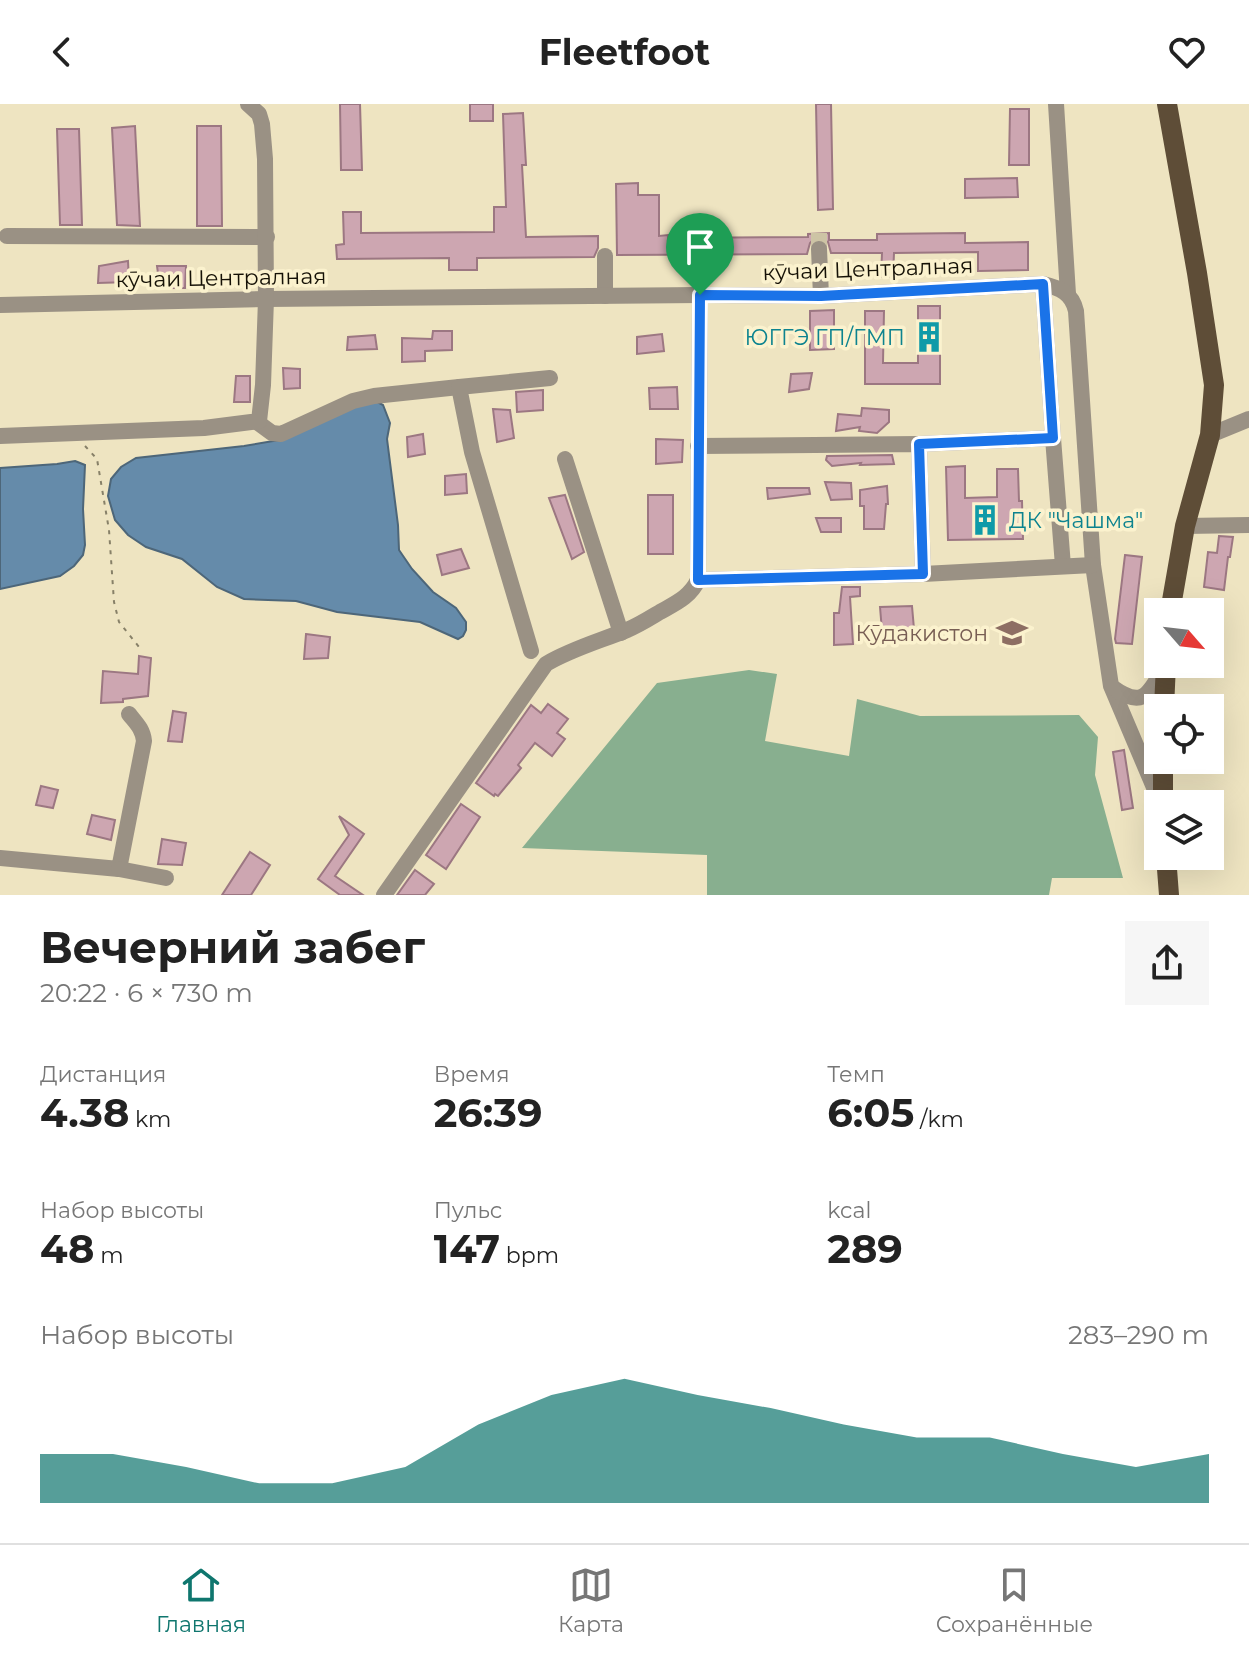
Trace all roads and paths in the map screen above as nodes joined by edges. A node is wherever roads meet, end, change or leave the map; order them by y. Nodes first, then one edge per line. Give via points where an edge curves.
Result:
1 (248, 104) edge
2 (1056, 104) edge
3 (1167, 104) edge
4 (7, 236) dead end
5 (267, 237) junction
6 (819, 249) tunnel mouth
7 (605, 256) dead end
8 (1043, 284) junction
9 (1068, 294) junction
10 (700, 295) junction
11 (605, 296) junction
12 (821, 296) junction
13 (266, 299) junction
14 (0, 305) edge
15 (550, 378) dead end
16 (459, 387) junction
17 (1249, 419) edge
18 (257, 422) junction
19 (68, 433) junction
20 (1210, 435) junction
21 (0, 436) edge
22 (1053, 438) junction
23 (919, 444) junction
24 (698, 446) junction
25 (565, 459) dead end
26 (1249, 525) edge
27 (1185, 526) junction
28 (1093, 565) junction
29 (1063, 566) junction
30 (923, 574) junction
31 (698, 580) junction
32 (1172, 598) edge
33 (621, 633) junction
34 (139, 647) dead end
35 (531, 651) dead end
36 (1158, 678) edge
37 (1111, 686) junction
38 (129, 714) dead end
39 (1156, 790) edge
40 (0, 858) edge
41 (119, 869) junction
42 (1167, 870) edge
43 (166, 878) dead end
44 (384, 895) edge
45 (1169, 895) edge

1 - 5 street via 262,124
2 - 9 street
3 - 20 main road via 1214,385
4 - 5 street
5 - 13 street
6 - 12 street
7 - 11 street
8 - 9 street, кӯчаи Централная
8 - 12 street, кӯчаи Централная
8 - 22 street
9 - 28 street via 1076,311
10 - 11 street, кӯчаи Централная
10 - 12 street, кӯчаи Централная
10 - 24 street
11 - 13 street, кӯчаи Централная
13 - 14 street, кӯчаи Централная
13 - 18 street
15 - 16 street
16 - 18 street via 353,401 281,434
16 - 35 street via 472,452
17 - 20 street
18 - 19 street
19 - 21 street
19 - 34 path via 97,459 114,602 119,622
20 - 27 main road
22 - 23 street
22 - 29 street
23 - 24 street
23 - 30 street
24 - 31 street
25 - 33 street
26 - 27 street
27 - 32 main road
28 - 29 street
28 - 37 street
29 - 30 street
30 - 31 street
31 - 33 street via 682,599
33 - 44 street via 546,664
36 - 37 street via 1135,699
37 - 39 street
38 - 41 street via 144,741
40 - 41 street
41 - 43 street
42 - 45 main road

